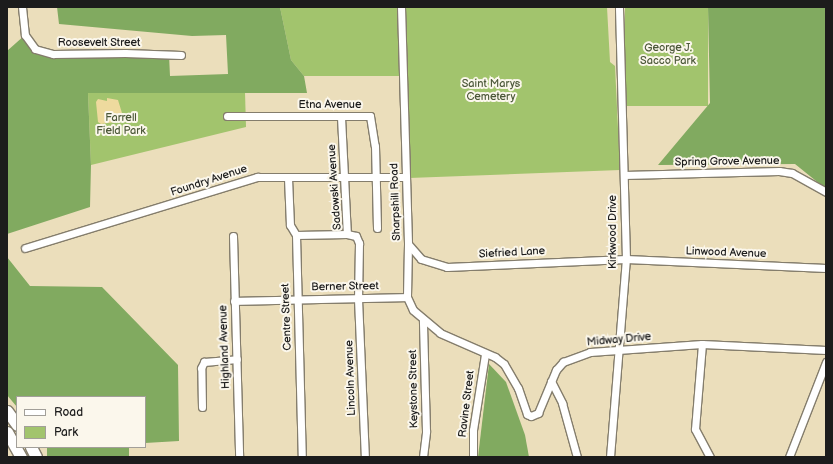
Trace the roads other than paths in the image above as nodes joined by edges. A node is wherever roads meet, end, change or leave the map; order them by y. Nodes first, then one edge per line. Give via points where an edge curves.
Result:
1 (22, 7) edge
2 (402, 7) edge
3 (619, 7) edge
4 (181, 55) dead end
5 (227, 116) dead end
6 (341, 116) junction
7 (624, 175) junction
8 (405, 177) junction
9 (288, 178) junction
10 (344, 178) junction
11 (375, 178) junction
12 (826, 192) edge
13 (377, 228) dead end
14 (347, 234) junction
15 (296, 235) junction
16 (233, 236) dead end
17 (408, 244) junction
18 (25, 248) dead end
19 (626, 259) junction
20 (826, 268) edge
21 (407, 297) junction
22 (298, 299) junction
23 (358, 299) junction
24 (234, 301) junction
25 (424, 321) junction
26 (702, 344) junction
27 (620, 350) junction
28 (826, 350) edge
29 (485, 354) junction
30 (237, 359) junction
31 (826, 362) edge
32 (550, 381) junction
33 (202, 407) dead end
34 (7, 411) edge
35 (16, 424) edge
36 (7, 432) edge
37 (32, 448) edge
38 (21, 457) edge
39 (36, 457) edge
40 (239, 457) edge
41 (302, 457) edge
42 (365, 457) edge
43 (423, 457) edge
44 (473, 457) edge
45 (577, 457) edge
46 (610, 457) edge
47 (710, 457) edge
48 (789, 457) edge

1 - 4 street, Roosevelt Street via 25,35 35,48 53,54
2 - 8 street, Sharpshill Road
3 - 7 street, Kirkwood Drive
5 - 6 street, Etna Avenue
6 - 10 street, Sadowski Avenue
6 - 11 street, Etna Avenue via 370,116 375,146
7 - 12 street, Spring Grove Avenue via 779,171 792,173
7 - 19 street, Kirkwood Drive
8 - 11 street, Foundry Avenue
8 - 17 street, Sharpshill Road
9 - 10 street, Foundry Avenue
9 - 15 street, Centre Street via 290,225
9 - 18 street, Foundry Avenue via 257,178
10 - 11 street, Foundry Avenue
10 - 14 street, Sadowski Avenue
11 - 13 street, Etna Avenue
14 - 15 street
14 - 23 street, Sadowski Avenue via 356,236 359,243
15 - 22 street, Centre Street
16 - 24 street, Highland Avenue
17 - 19 street, Siefried Lane via 421,259 447,267
17 - 21 street, Sharpshill Road
19 - 20 street, Linwood Avenue
19 - 27 street, Kirkwood Drive
21 - 23 street, Berner Street
21 - 25 street via 413,310
22 - 23 street, Berner Street
22 - 24 street, Berner Street
22 - 41 street, Centre Street
23 - 42 street, Lincoln Avenue
24 - 30 street, Highland Avenue
25 - 29 street via 440,333
25 - 43 street, Keystone Street via 426,431
26 - 27 street, Midway Drive
26 - 28 street, Midway Drive
26 - 47 street via 695,429
27 - 32 street, Midway Drive via 575,356 563,362
27 - 46 street, Kirkwood Drive
29 - 32 street, Midway Drive via 495,357 504,364 518,388 527,414 531,416 538,413
29 - 44 street, Ravine Street via 473,430
30 - 33 street via 204,362 201,368
30 - 40 street, Highland Avenue
31 - 48 street
32 - 45 street via 562,402
34 - 35 highway
36 - 38 highway
37 - 39 highway

